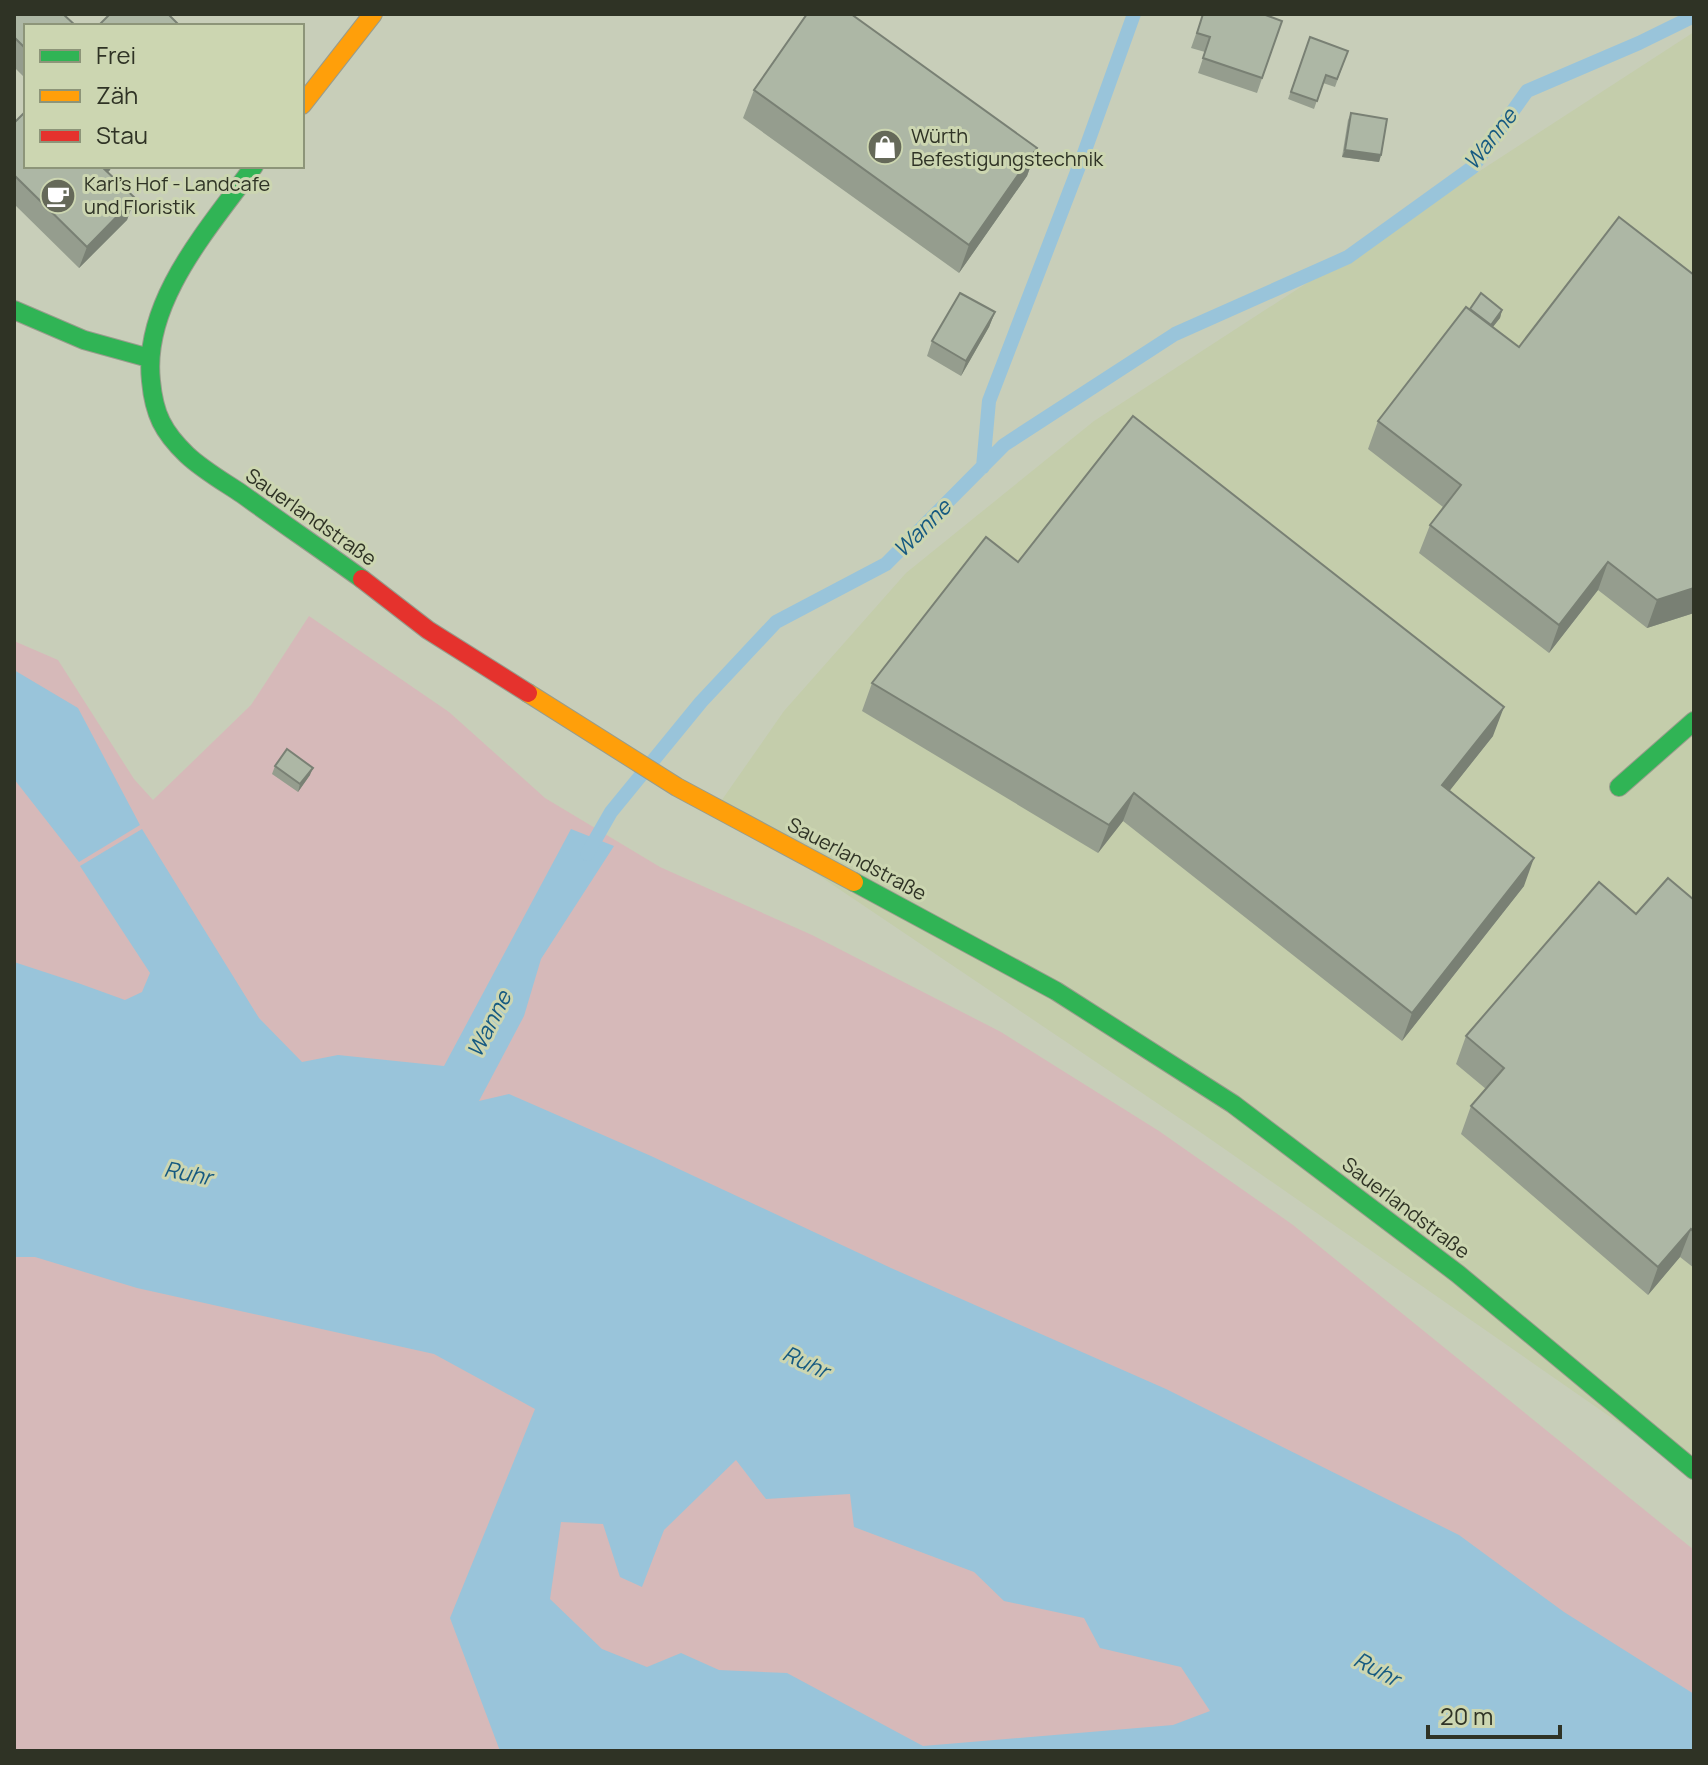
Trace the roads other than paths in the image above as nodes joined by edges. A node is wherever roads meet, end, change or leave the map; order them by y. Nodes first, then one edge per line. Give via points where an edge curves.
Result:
1 (373, 14) edge
2 (304, 102) edge
3 (253, 168) edge
4 (14, 310) edge
5 (149, 358) junction
6 (1694, 721) edge
7 (1619, 787) dead end
8 (1694, 1470) edge

1 - 2 street
3 - 5 street, Sauerlandstraße via 173,285 152,335
4 - 5 street via 84,340
5 - 8 street, Sauerlandstraße via 157,417 190,458 428,630 677,787 1056,991 1233,1104 1458,1274
6 - 7 street

